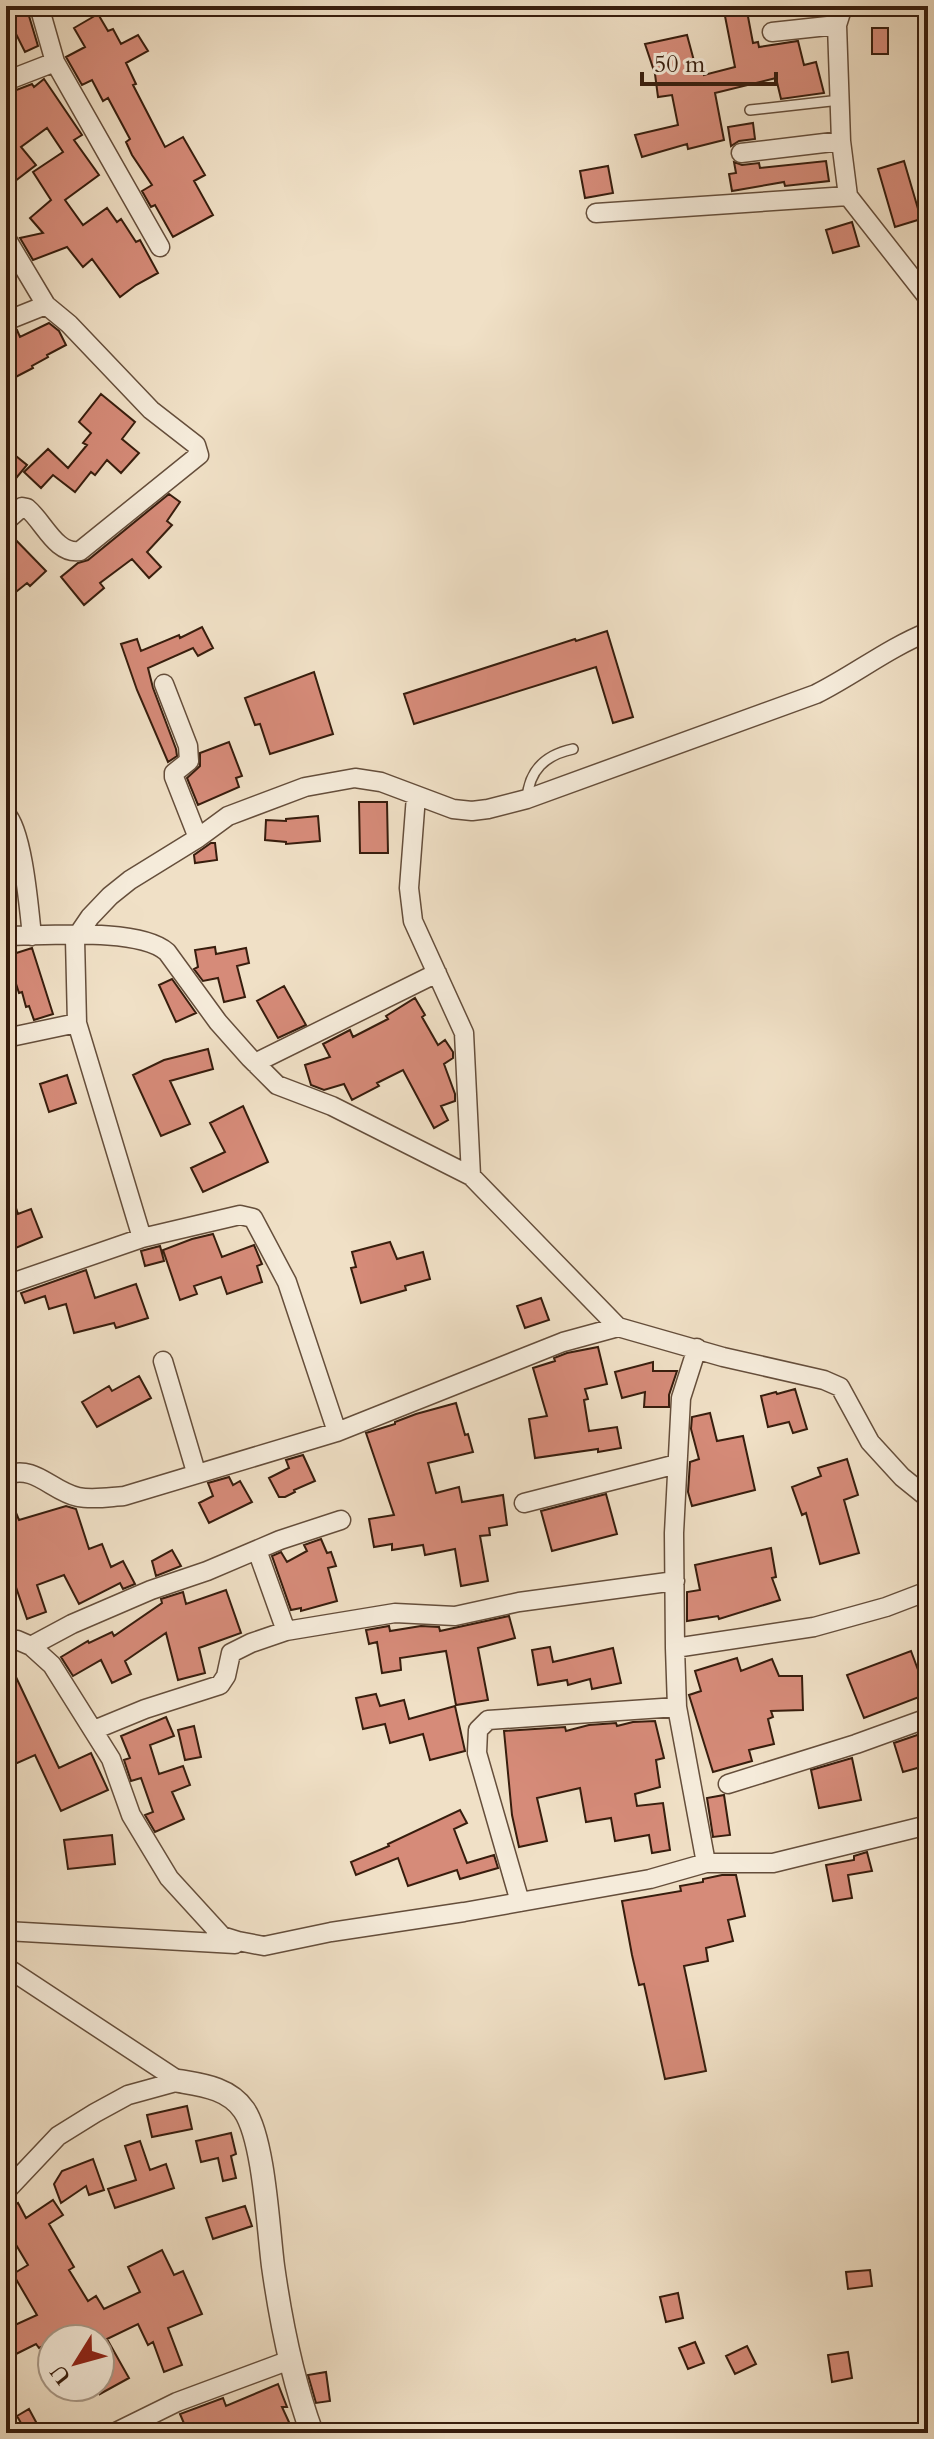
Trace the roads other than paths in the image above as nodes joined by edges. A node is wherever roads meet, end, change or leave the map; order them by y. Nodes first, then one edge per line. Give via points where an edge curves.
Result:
1 (39, 6) edge
2 (843, 6) edge
3 (837, 25) junction
4 (772, 32) dead end
5 (55, 62) junction
6 (6, 81) edge
7 (840, 100) junction
8 (750, 110) dead end
9 (841, 141) junction
10 (741, 153) dead end
11 (848, 196) junction
12 (596, 213) dead end
13 (6, 238) edge
14 (160, 247) dead end
15 (928, 298) edge
16 (46, 305) junction
17 (6, 321) edge
18 (6, 521) edge
19 (928, 632) edge
20 (164, 684) dead end
21 (573, 749) dead end
22 (416, 796) junction
23 (527, 799) junction
24 (6, 814) edge
25 (198, 838) junction
26 (6, 936) edge
27 (32, 936) junction
28 (75, 947) junction
29 (437, 973) junction
30 (77, 1023) junction
31 (6, 1038) edge
32 (255, 1063) junction
33 (471, 1176) junction
34 (142, 1238) junction
35 (6, 1285) edge
36 (618, 1327) junction
37 (697, 1348) junction
38 (163, 1361) dead end
39 (337, 1432) junction
40 (677, 1464) junction
41 (196, 1472) junction
42 (6, 1475) edge
43 (928, 1498) edge
44 (524, 1503) dead end
45 (341, 1520) dead end
46 (257, 1550) junction
47 (675, 1581) junction
48 (928, 1591) edge
49 (286, 1631) junction
50 (6, 1639) edge
51 (31, 1646) junction
52 (675, 1648) junction
53 (677, 1707) junction
54 (928, 1718) edge
55 (94, 1730) junction
56 (728, 1784) dead end
57 (928, 1825) edge
58 (706, 1863) junction
59 (520, 1902) junction
60 (6, 1931) edge
61 (264, 1946) junction
62 (6, 1967) edge
63 (179, 2081) junction
64 (6, 2191) edge
65 (290, 2360) junction
66 (114, 2433) edge
67 (312, 2433) edge

1 - 5 street
2 - 3 street
3 - 4 street
3 - 7 street
5 - 6 street
5 - 14 street
7 - 8 lane
7 - 9 street
9 - 10 street
9 - 11 street
11 - 12 street
11 - 15 street
13 - 16 street
16 - 17 street
16 - 18 street via 151,410 196,445 199,455 80,551 63,549 27,508
19 - 23 street via 816,694
20 - 25 street via 188,746 189,761 174,777
21 - 23 lane via 541,762
22 - 23 street via 472,811
22 - 25 street via 355,778 305,787 242,809
22 - 29 street via 409,888 413,921
24 - 27 street via 13,820 22,860
25 - 28 street via 110,896
26 - 27 street
27 - 28 street
28 - 30 street
28 - 32 street via 146,940 160,945
29 - 32 street
29 - 33 street via 466,1042
30 - 31 street
30 - 34 street
32 - 33 street via 281,1087 332,1106
33 - 36 street
34 - 35 street
34 - 39 street via 240,1215 253,1218 287,1282
36 - 37 street
36 - 39 street via 563,1342
37 - 40 street via 681,1398
37 - 43 street via 840,1387 870,1442
38 - 41 street
39 - 41 street
40 - 44 street
40 - 47 street
41 - 42 street via 124,1496 96,1498 61,1491 34,1473
45 - 46 street
46 - 49 street
46 - 51 street via 151,1590
47 - 49 street via 455,1616 395,1613
47 - 52 street
48 - 52 street via 814,1627
49 - 55 street via 231,1653 220,1685
50 - 51 street
51 - 55 street via 52,1665
52 - 53 street
53 - 58 street
53 - 59 street via 488,1720 478,1730 477,1753
54 - 56 street
55 - 61 street via 111,1759 131,1815 169,1878 222,1936
57 - 58 street via 773,1863
58 - 59 street via 650,1879
59 - 61 street
60 - 61 street
62 - 63 street
63 - 64 street via 128,2095 58,2136
63 - 65 street via 227,2093 248,2118 259,2157
65 - 66 street via 177,2402
65 - 67 street

